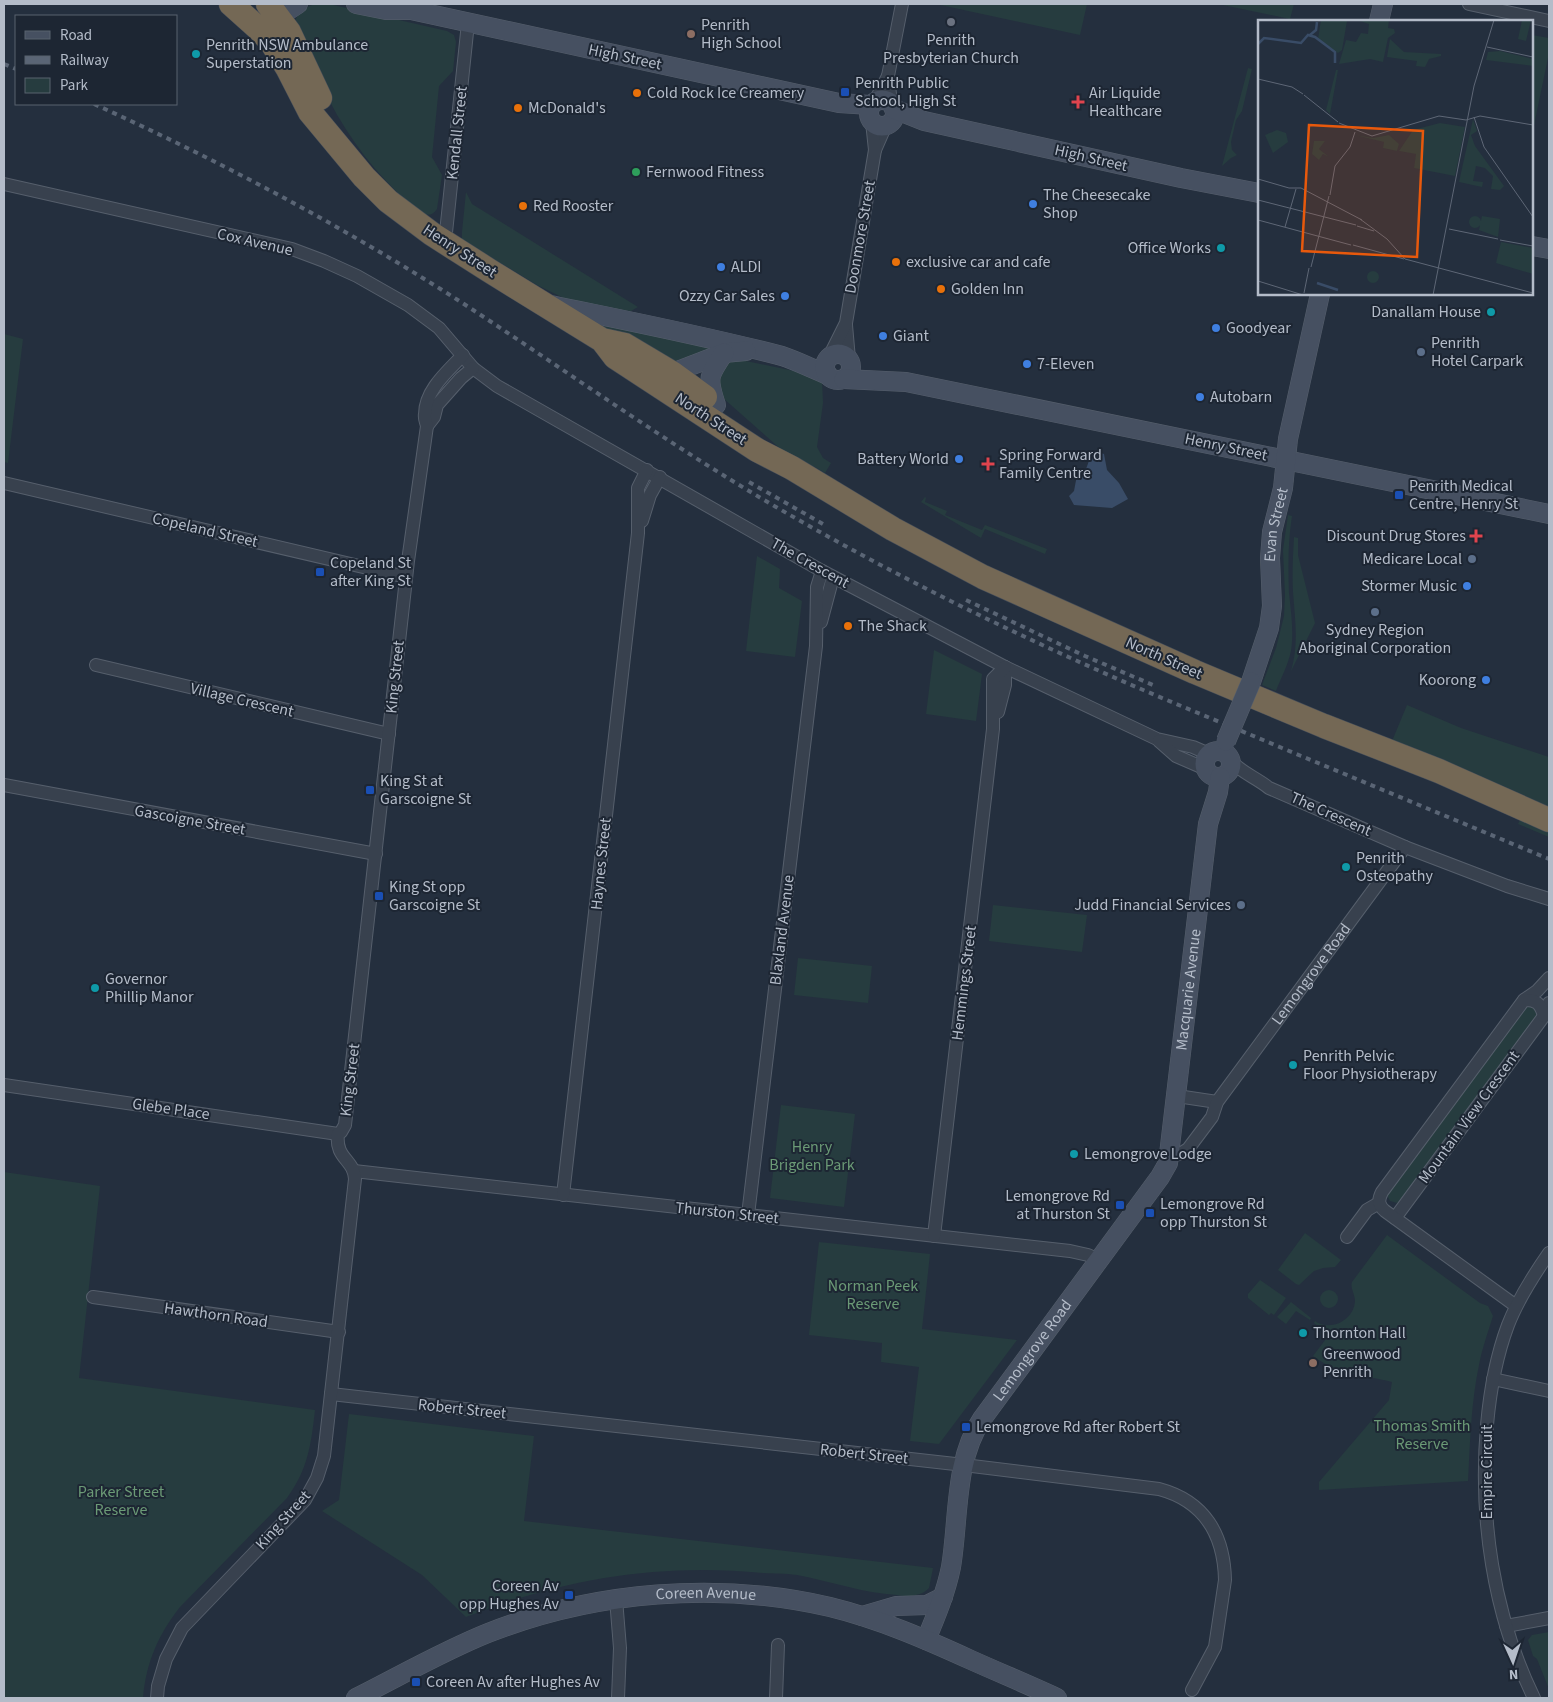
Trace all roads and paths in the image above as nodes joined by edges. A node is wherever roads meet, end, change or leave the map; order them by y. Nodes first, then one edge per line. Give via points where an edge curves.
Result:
1 (231, 4) edge
2 (298, 4) edge
3 (356, 4) edge
4 (902, 4) edge
5 (1383, 4) edge
6 (1469, 4) edge
7 (405, 7) edge
8 (269, 14) edge
9 (1380, 20) edge
10 (1549, 21) edge
11 (468, 23) junction
12 (881, 113) junction
13 (4, 184) edge
14 (1258, 193) edge
15 (445, 242) junction
16 (1533, 246) edge
17 (1549, 249) edge
18 (1320, 295) edge
19 (543, 303) junction
20 (846, 323) junction
21 (602, 340) junction
22 (757, 351) junction
23 (724, 353) junction
24 (463, 355) junction
25 (849, 360) junction
26 (832, 367) junction
27 (473, 368) junction
28 (632, 368) junction
29 (672, 373) junction
30 (903, 381) junction
31 (716, 405) junction
32 (427, 426) junction
33 (1286, 459) junction
34 (792, 468) junction
35 (647, 470) junction
36 (660, 477) junction
37 (4, 483) edge
38 (1549, 514) edge
39 (638, 533) junction
40 (827, 574) junction
41 (406, 577) junction
42 (96, 665) dead end
43 (1005, 667) junction
44 (389, 734) junction
45 (1218, 761) junction
46 (4, 785) edge
47 (1549, 820) edge
48 (1405, 847) junction
49 (376, 854) junction
50 (1549, 899) edge
51 (1549, 978) edge
52 (1524, 1000) junction
53 (1549, 1003) edge
54 (1544, 1016) junction
55 (4, 1085) edge
56 (1177, 1096) junction
57 (1216, 1102) junction
58 (338, 1134) junction
59 (1170, 1156) junction
60 (354, 1171) junction
61 (563, 1195) junction
62 (1379, 1203) junction
63 (748, 1215) junction
64 (1395, 1218) junction
65 (934, 1236) junction
66 (1347, 1237) dead end
67 (1549, 1253) edge
68 (1099, 1260) junction
69 (93, 1297) dead end
70 (1516, 1306) junction
71 (339, 1332) junction
72 (1493, 1379) junction
73 (1549, 1391) edge
74 (331, 1394) junction
75 (964, 1465) junction
76 (942, 1597) junction
77 (616, 1599) junction
78 (862, 1616) junction
79 (1549, 1618) edge
80 (1506, 1626) junction
81 (926, 1640) junction
82 (778, 1645) dead end
83 (1192, 1690) dead end
84 (156, 1698) edge
85 (356, 1698) edge
86 (618, 1698) edge
87 (776, 1698) edge
88 (1057, 1698) edge
89 (1534, 1698) edge

1 - 8 highway
2 - 8 street
3 - 7 street, High Street via 386,10
4 - 12 street
5 - 9 street
6 - 10 street
7 - 11 street, High Street
8 - 15 highway, Henry Street via 272,43 310,112 388,201
11 - 12 street, High Street
11 - 15 street, Kendall Street
12 - 14 street, High Street
12 - 20 street, Doonmore Street
13 - 24 street, Cox Avenue via 292,249 324,260 408,305 439,328
15 - 19 highway, Henry Street
16 - 17 street
18 - 33 street, Evan Street
19 - 21 highway, Henry Street
19 - 22 street via 724,341
20 - 25 street, Doonmore Street
20 - 26 street, Doonmore Street
21 - 28 highway, Henry Street via 614,357
21 - 29 highway, Henry Street via 625,345
22 - 23 street
22 - 26 street, Henry Street
23 - 29 street
23 - 31 street via 710,375
24 - 27 street, Cox Avenue
24 - 32 street, King Street via 441,377 428,398 424,415
25 - 26 street, Henry Street via 842,354 833,355
25 - 30 street, Henry Street
26 - 30 street, Henry Street
27 - 32 street, King Street via 438,405
27 - 35 street, The Crescent via 511,395
28 - 29 street via 650,374
28 - 34 highway, North Street via 757,450
29 - 31 highway, North Street
30 - 33 street, Henry Street
31 - 34 highway, North Street via 766,443
32 - 41 street, King Street
33 - 38 street, Henry Street
33 - 45 street, Evan Street, bridge via 1271,544 1271,618 1267,638
34 - 47 highway, North Street via 893,529 1011,590 1245,693 1439,771
35 - 36 street, The Crescent
35 - 39 street, Haynes Street via 638,488
36 - 39 street, Haynes Street via 650,495
36 - 40 street, The Crescent
37 - 41 street, Copeland Street
39 - 61 street, Haynes Street
40 - 43 street, The Crescent
40 - 63 street, Blaxland Avenue
41 - 44 street, King Street
42 - 44 street, Village Crescent
43 - 45 street, The Crescent via 1157,739 1193,747
43 - 65 street, Hemmings Street via 1005,685 993,729
44 - 49 street, King Street
45 - 48 street, The Crescent via 1258,778 1270,788
45 - 56 street, Macquarie Avenue via 1218,792 1208,824
46 - 49 street, Gascoigne Street
48 - 50 street, The Crescent
48 - 57 street, Lemongrove Road
49 - 58 street, King Street via 345,1125
51 - 52 street, Mountain View Crescent
52 - 54 street via 1538,1003
52 - 62 street, Mountain View Crescent via 1382,1192
53 - 54 street, Mountain View Crescent
54 - 64 street, Mountain View Crescent
55 - 58 street, Glebe Place
56 - 57 street
56 - 59 street, Macquarie Avenue
57 - 59 street, Lemongrove Road via 1212,1116 1188,1149
58 - 60 street, King Street via 337,1148
59 - 68 street, Lemongrove Road via 1166,1168
60 - 61 street, Thurston Street
60 - 71 street, King Street via 356,1179
61 - 63 street, Thurston Street
62 - 64 street
62 - 66 street, Mountain View Crescent via 1366,1210
63 - 65 street, Thurston Street
64 - 70 street
65 - 68 street, Thurston Street via 1070,1251
67 - 70 street, Empire Circuit
68 - 75 street, Lemongrove Road via 977,1427
69 - 71 street, Hawthorn Road
70 - 72 street, Empire Circuit via 1504,1335
71 - 74 street, King Street
72 - 73 street
72 - 80 street, Empire Circuit via 1485,1450 1486,1522 1493,1572
74 - 75 street, Robert Street
74 - 84 street, King Street via 325,1451 312,1490 182,1628 166,1659
75 - 76 street, Lemongrove Road via 951,1566
75 - 83 street, Robert Street via 1159,1489 1181,1496 1198,1508 1216,1534 1224,1558 1225,1580 1215,1647
76 - 78 street via 927,1605 896,1606
76 - 81 street, Lemongrove Road
77 - 78 street, Coreen Avenue via 694,1593 752,1595 829,1607
77 - 85 street, Coreen Avenue via 557,1611 488,1633
77 - 86 street via 620,1648
78 - 81 street, Coreen Avenue
79 - 80 street
80 - 89 street, Empire Circuit
81 - 88 street, Coreen Avenue
82 - 87 street

